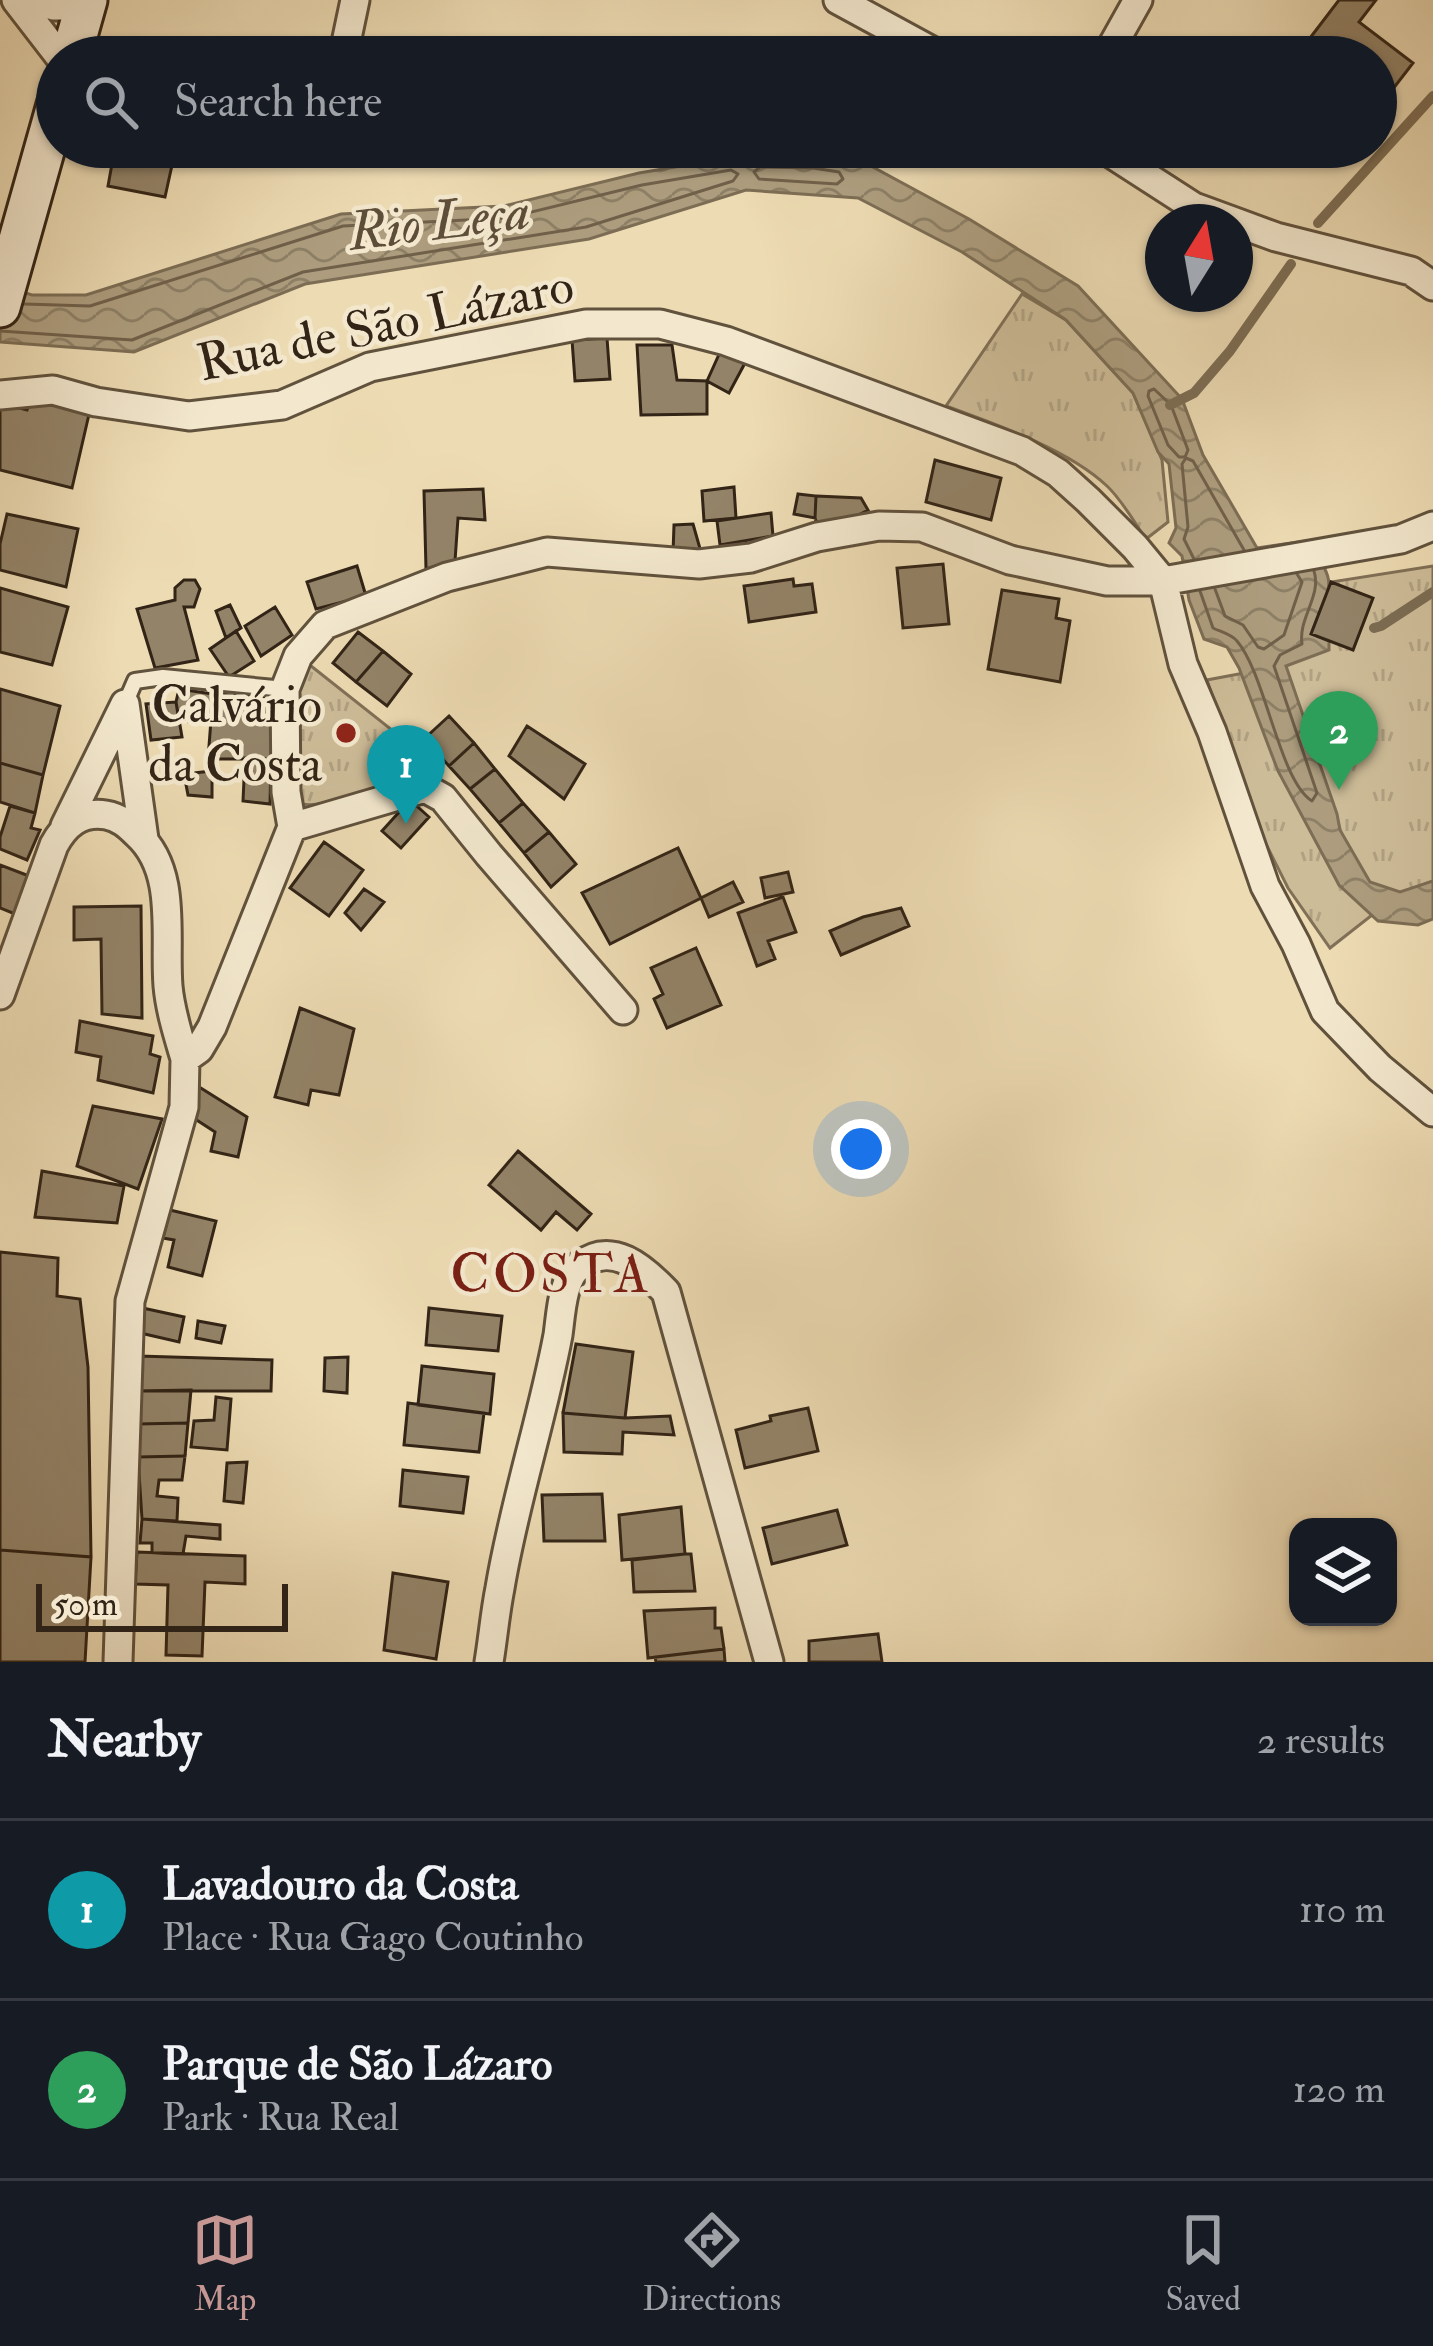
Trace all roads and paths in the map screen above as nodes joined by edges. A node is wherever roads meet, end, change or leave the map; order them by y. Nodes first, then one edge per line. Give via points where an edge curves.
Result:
1 (16, 0) edge
2 (34, 0) edge
3 (355, 0) edge
4 (838, 0) edge
5 (1138, 0) edge
6 (84, 2) edge
7 (44, 36) edge
8 (76, 36) edge
9 (347, 36) edge
10 (904, 36) edge
11 (1118, 36) edge
12 (39, 168) edge
13 (1134, 168) edge
14 (1189, 204) edge
15 (1253, 229) edge
16 (1433, 286) edge
17 (0, 307) edge
18 (0, 395) edge
19 (1433, 526) edge
20 (1172, 580) junction
21 (285, 689) junction
22 (125, 704) junction
23 (65, 826) junction
24 (292, 826) junction
25 (144, 839) junction
26 (0, 995) edge
27 (623, 1010) dead end
28 (185, 1059) junction
29 (1433, 1112) edge
30 (118, 1662) edge
31 (489, 1662) edge
32 (770, 1662) edge

1 - 7 street
2 - 6 street
3 - 9 street
4 - 10 street
5 - 11 street
6 - 8 main road
12 - 17 main road
13 - 14 street
15 - 16 street via 1411,271
18 - 20 street, Rua de São Lázaro via 53,390 189,416 282,406 370,367 586,324 660,325 725,340 1022,452 1058,473
19 - 20 street via 1401,539
20 - 21 street via 1052,571 922,527 879,526 699,564 547,552 448,578 325,625 298,656
20 - 29 street via 1184,664 1265,886 1324,1011
21 - 22 lane via 163,677 135,681
21 - 24 street
22 - 23 street
22 - 25 street
23 - 25 street via 105,815
23 - 26 street
24 - 27 street via 425,788 443,798
24 - 28 street via 212,1028
25 - 28 street via 166,899 168,990
28 - 30 street via 184,1107 130,1301
31 - 32 street via 565,1293 575,1268 598,1256 624,1257 666,1292

